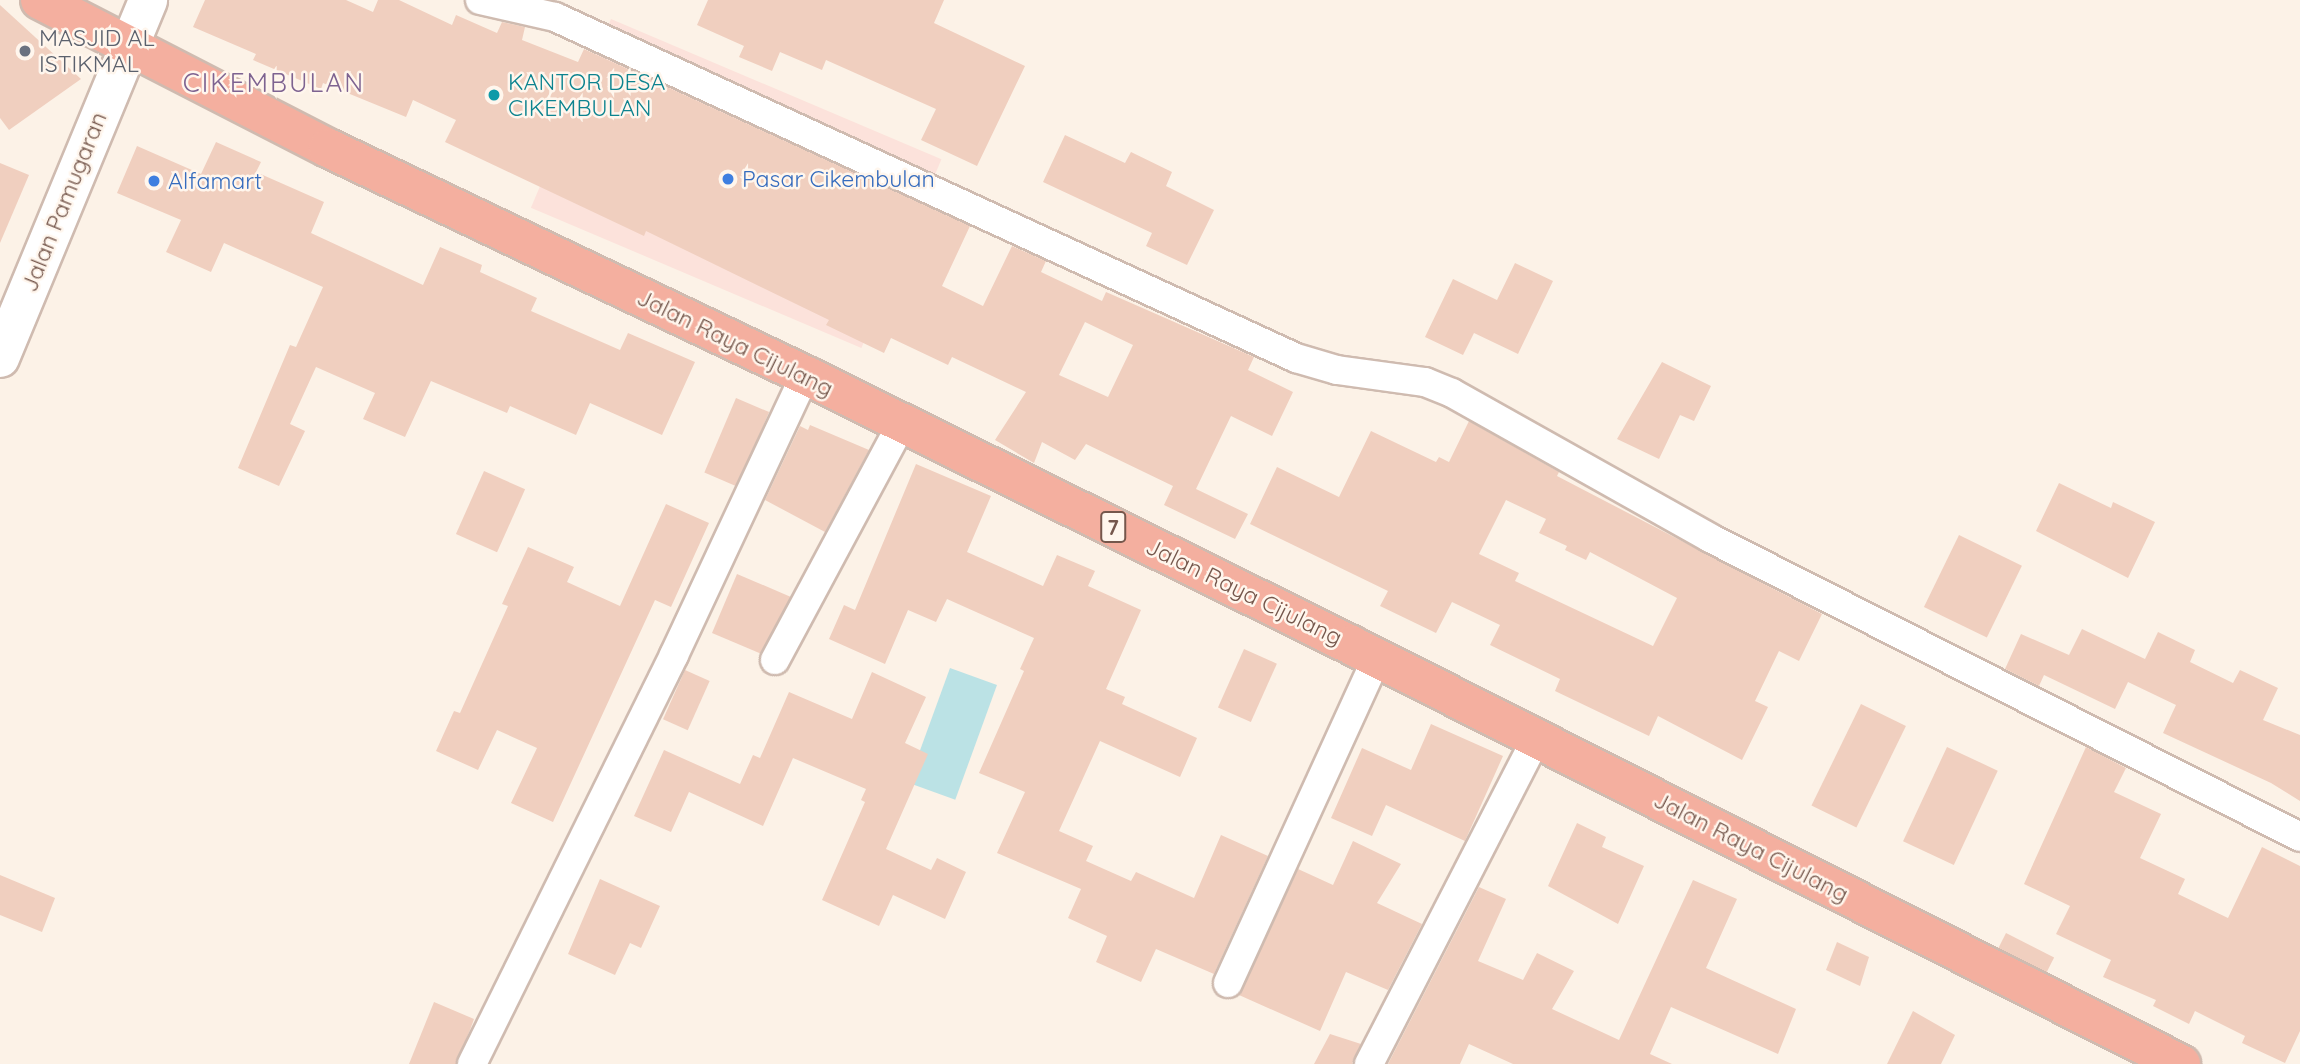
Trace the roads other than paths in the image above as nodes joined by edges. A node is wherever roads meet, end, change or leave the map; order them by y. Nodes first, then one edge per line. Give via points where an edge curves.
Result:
1 (40, 0) edge
2 (148, 0) edge
3 (480, 0) edge
4 (128, 45) junction
5 (0, 358) edge
6 (805, 375) junction
7 (902, 423) junction
8 (1377, 658) junction
9 (775, 660) dead end
10 (1536, 738) junction
11 (2300, 837) edge
12 (1228, 984) dead end
13 (472, 1064) edge
14 (1369, 1064) edge
15 (2181, 1064) edge

1 - 4 highway, Jalan Raya Cijulang / 7
2 - 4 street, Jalan Pamugaran
3 - 11 street via 555,17 1296,358 1337,370 1425,382 1452,393 1710,538
4 - 5 street, Jalan Pamugaran
4 - 6 highway, Jalan Raya Cijulang / 7 via 328,148
6 - 7 highway, Jalan Raya Cijulang / 7
6 - 13 street via 674,655
7 - 8 highway, Jalan Raya Cijulang / 7
7 - 9 street
8 - 10 highway, Jalan Raya Cijulang / 7
8 - 12 street
10 - 14 street
10 - 15 highway, Jalan Raya Cijulang / 7

